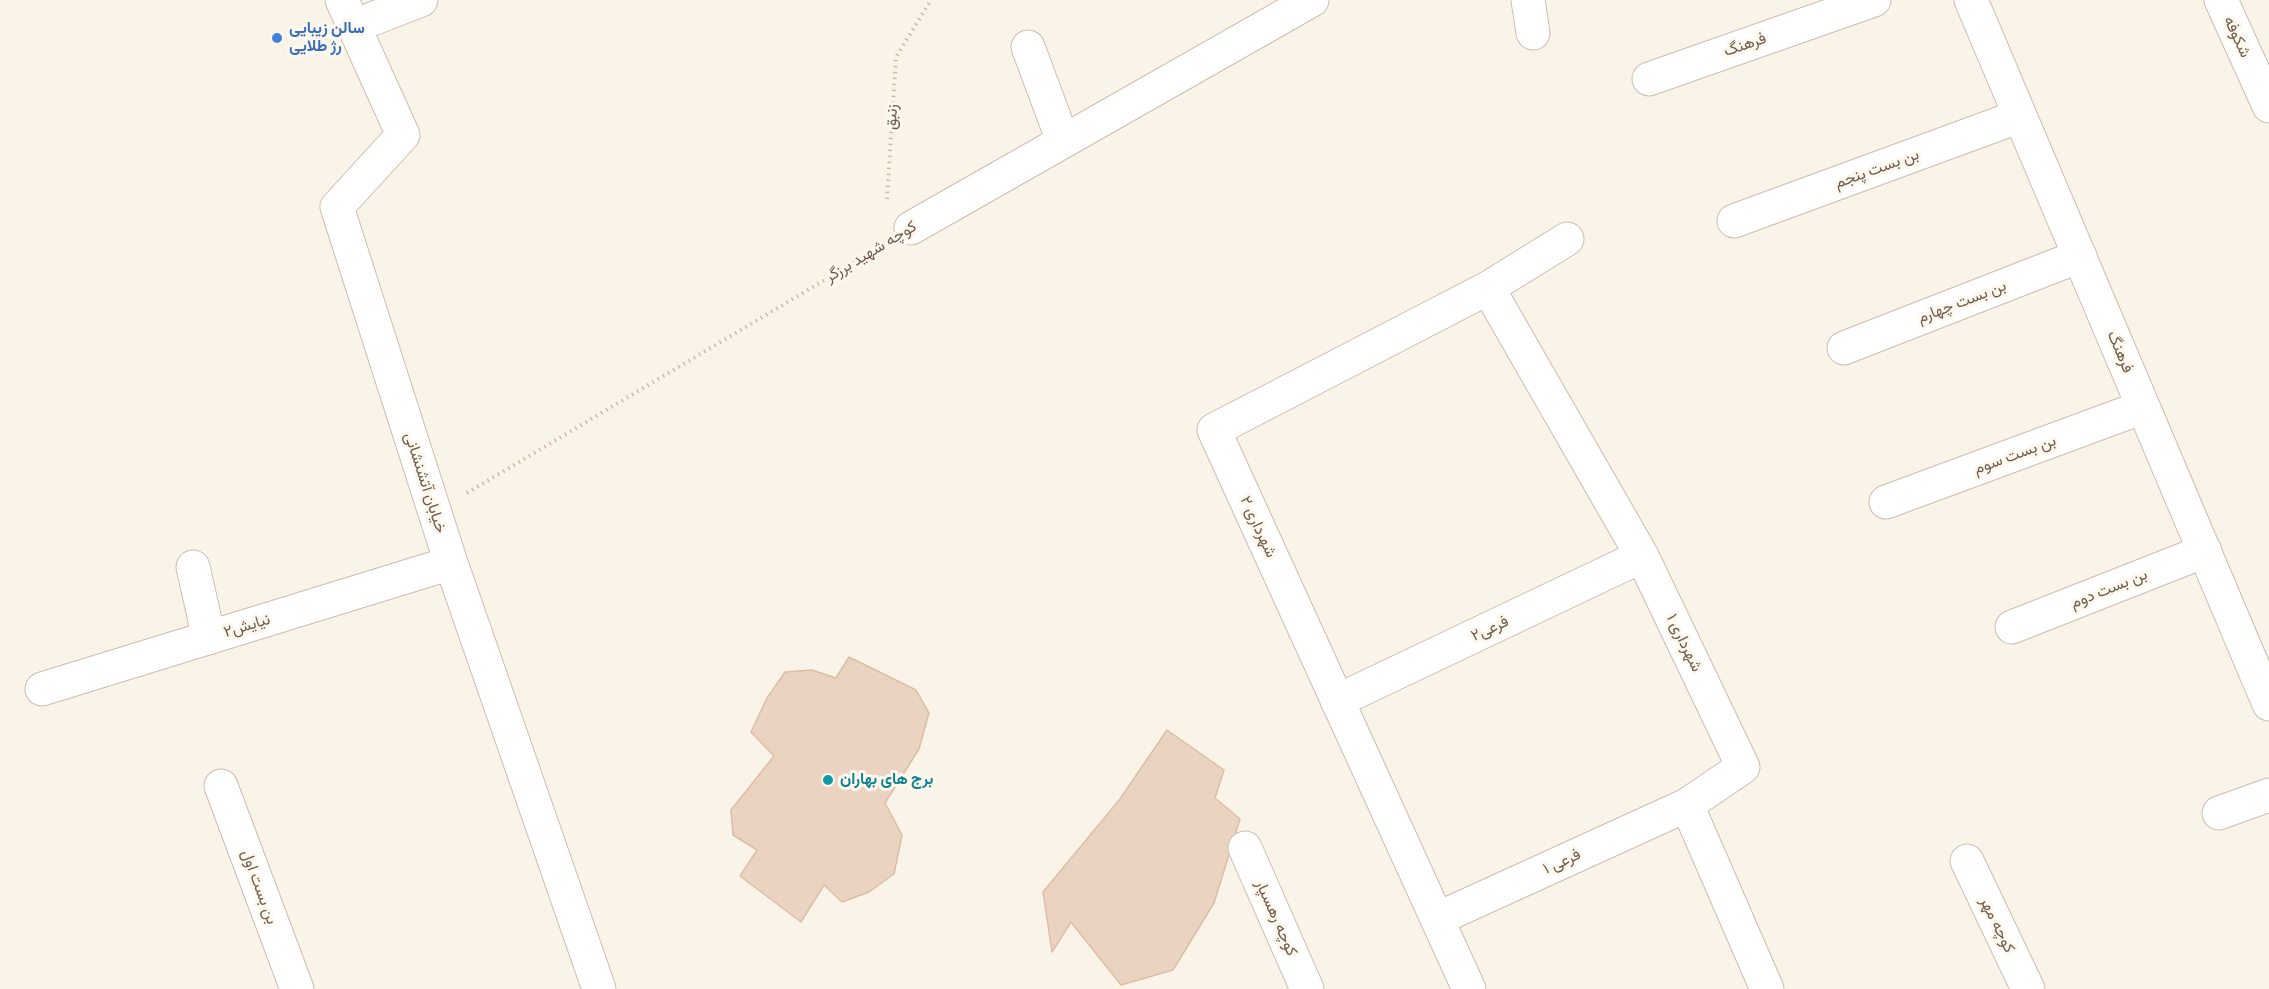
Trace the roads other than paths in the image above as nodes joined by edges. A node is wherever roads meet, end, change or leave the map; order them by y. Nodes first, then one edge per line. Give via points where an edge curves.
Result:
1 (421, 0) edge
2 (1312, 0) edge
3 (1528, 0) edge
4 (1874, 0) edge
5 (1971, 0) edge
6 (2220, 0) edge
7 (1275, 9) edge
8 (348, 13) edge
9 (1533, 33) dead end
10 (1028, 47) dead end
11 (2260, 65) edge
12 (1649, 79) dead end
13 (2269, 106) edge
14 (2020, 116) junction
15 (1064, 141) junction
16 (899, 218) road end
17 (1734, 221) dead end
18 (1567, 239) dead end
19 (2080, 256) junction
20 (1488, 288) junction
21 (1844, 348) dead end
22 (2143, 407) junction
23 (1886, 502) dead end
24 (2205, 551) junction
25 (1642, 556) junction
26 (451, 563) junction
27 (193, 567) dead end
28 (2012, 627) dead end
29 (209, 638) junction
30 (42, 689) dead end
31 (1337, 701) junction
32 (2269, 704) edge
33 (221, 786) dead end
34 (2269, 795) edge
35 (1687, 804) junction
36 (2219, 813) dead end
37 (1245, 848) dead end
38 (1966, 861) dead end
39 (1437, 919) junction
40 (297, 989) edge
41 (599, 989) edge
42 (1307, 989) edge
43 (1469, 989) edge
44 (1767, 989) edge
45 (2028, 989) edge

1 - 8 street
2 - 7 street, کوچه شهید برزگر
3 - 9 street
4 - 12 street, فرهنگ
5 - 14 street, فرهنگ
6 - 11 street, شکوفه
7 - 15 street, کوچه شهید برزگر
8 - 26 street, خیابان آتشنشانی via 403,135 337,207
10 - 15 street
11 - 13 street, شکوفه
14 - 17 street, بن بست پنجم
14 - 19 street, فرهنگ
15 - 16 street, کوچه شهید برزگر
18 - 20 street, شهرداری ۲
19 - 21 street, بن بست چهارم
19 - 22 street, فرهنگ
20 - 25 street, شهرداری ۱
20 - 31 street, شهرداری ۲ via 1214,430
22 - 23 street, بن بست سوم
22 - 24 street, فرهنگ
24 - 28 street, بن بست دوم
24 - 32 street, فرهنگ
25 - 31 street, فرعی۲
25 - 35 street, شهرداری ۱ via 1743,767
26 - 29 street, نیایش۲
26 - 41 street, خیابان آتشنشانی
27 - 29 street
29 - 30 street, نیایش۲
31 - 39 street, شهرداری ۲
33 - 40 street, بن بست اول
34 - 36 street
35 - 39 street, فرعی ۱
35 - 44 street
37 - 42 street, کوچه رهسپار
38 - 45 street, کوچه مهر
39 - 43 street, شهرداری ۲

